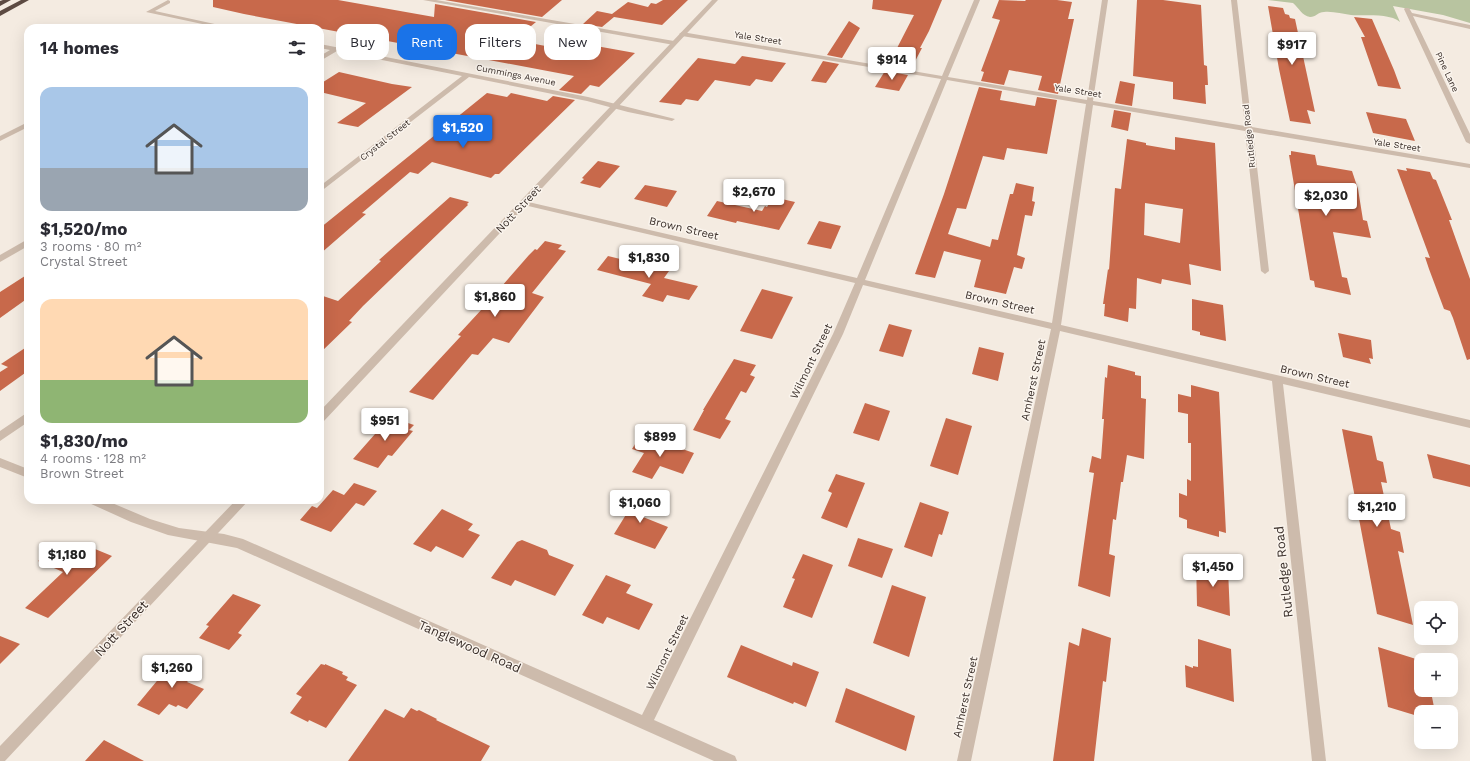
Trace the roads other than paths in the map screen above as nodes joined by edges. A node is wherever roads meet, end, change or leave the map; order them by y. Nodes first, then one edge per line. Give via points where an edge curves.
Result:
1 (8, 0) edge
2 (26, 0) edge
3 (426, 0) edge
4 (715, 0) edge
5 (977, 0) edge
6 (1105, 0) edge
7 (1234, 0) edge
8 (168, 2) dead end
9 (0, 4) edge
10 (0, 14) edge
11 (201, 24) edge
12 (1470, 27) edge
13 (682, 34) junction
14 (674, 43) junction
15 (324, 47) edge
16 (336, 49) joint
17 (324, 56) edge
18 (389, 59) edge
19 (468, 75) junction
20 (944, 78) junction
21 (1090, 102) junction
22 (615, 106) junction
23 (672, 118) dead end
24 (24, 126) edge
25 (1249, 129) junction
26 (0, 139) edge
27 (1470, 142) edge
28 (1470, 166) edge
29 (324, 187) edge
30 (524, 203) junction
31 (24, 244) edge
32 (0, 259) edge
33 (1264, 271) dead end
34 (860, 281) junction
35 (1056, 327) junction
36 (1276, 379) junction
37 (324, 414) edge
38 (24, 419) edge
39 (1470, 424) edge
40 (0, 437) edge
41 (0, 462) edge
42 (24, 472) edge
43 (102, 504) edge
44 (239, 504) edge
45 (209, 536) junction
46 (645, 723) junction
47 (0, 756) edge
48 (730, 761) edge
49 (964, 761) edge
50 (1319, 761) edge

1 - 9 highway
2 - 10 highway
3 - 14 street
4 - 13 street, Nott Street
5 - 20 street, Wilmont Street
6 - 21 street, Amherst Street
7 - 25 street, Rutledge Road
8 - 11 street via 149,12
12 - 27 street, Pine Lane via 1408,12
13 - 14 street, Nott Street
13 - 20 street, Yale Street
14 - 22 street, Nott Street
15 - 16 street, Cummings Avenue
16 - 17 street
18 - 19 street, Cummings Avenue
19 - 22 street, Cummings Avenue
19 - 29 street, Crystal Street
20 - 21 street, Yale Street
20 - 34 street, Wilmont Street
21 - 25 street, Yale Street
21 - 35 street, Amherst Street
22 - 23 street, Cummings Avenue
22 - 30 street, Nott Street
24 - 26 street
25 - 28 street, Yale Street
25 - 33 street, Rutledge Road
30 - 34 street, Brown Street
30 - 37 street, Nott Street
31 - 32 street
34 - 35 street, Brown Street
34 - 46 street, Wilmont Street via 830,352
35 - 36 street, Brown Street
35 - 49 street, Amherst Street
36 - 39 street, Brown Street
36 - 50 street, Rutledge Road
38 - 40 street
41 - 42 street
43 - 45 street, Tanglewood Road via 179,533
44 - 45 street, Nott Street
45 - 46 street, Tanglewood Road via 239,543
45 - 47 street, Nott Street
46 - 48 street, Tanglewood Road

